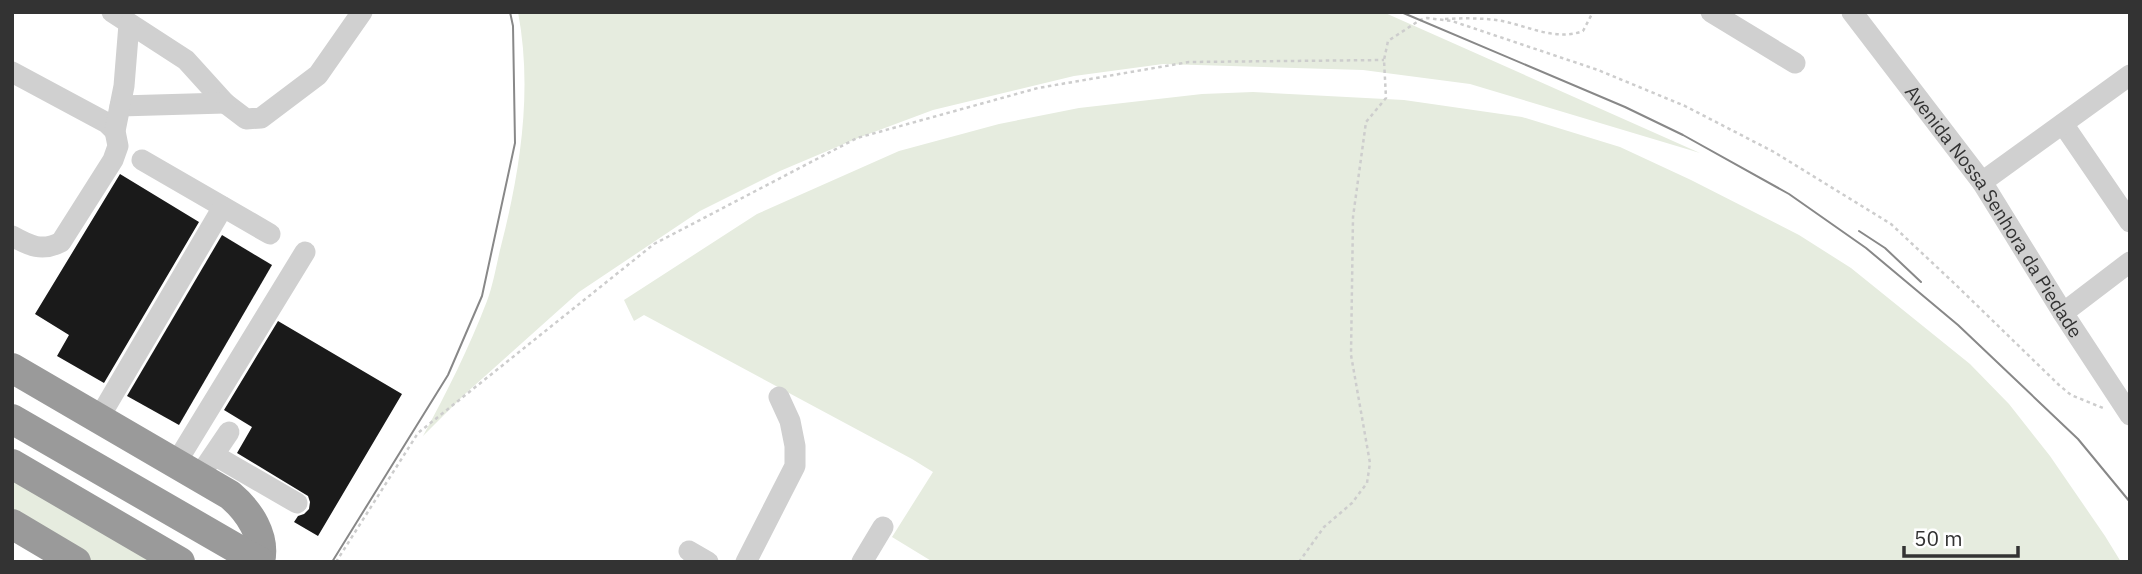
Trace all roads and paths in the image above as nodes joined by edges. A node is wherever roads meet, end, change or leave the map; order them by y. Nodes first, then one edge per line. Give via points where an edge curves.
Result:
1 (362, 12) edge
2 (1593, 12) edge
3 (1711, 12) edge
4 (1853, 12) edge
5 (121, 18) edge
6 (1435, 19) junction
7 (1384, 60) junction
8 (1795, 63) dead end
9 (12, 72) edge
10 (2130, 75) edge
11 (225, 103) junction
12 (120, 106) junction
13 (2063, 124) junction
14 (115, 131) junction
15 (142, 160) dead end
16 (1982, 182) junction
17 (223, 207) junction
18 (2130, 222) edge
19 (270, 234) dead end
20 (12, 236) edge
21 (305, 252) dead end
22 (2130, 261) edge
23 (2063, 313) junction
24 (12, 368) edge
25 (779, 397) dead end
26 (2106, 409) dead end
27 (2130, 415) edge
28 (99, 418) junction
29 (12, 419) edge
30 (229, 432) dead end
31 (197, 465) junction
32 (23, 470) edge
33 (297, 503) dead end
34 (12, 524) edge
35 (884, 527) dead end
36 (689, 551) dead end
37 (76, 562) edge
38 (180, 562) edge
39 (260, 562) edge
40 (336, 562) edge
41 (708, 562) edge
42 (746, 562) edge
43 (862, 562) edge
44 (1298, 562) edge

1 - 11 street via 318,75 261,118 246,119
2 - 6 path via 1583,31 1556,35 1499,20
3 - 8 street
4 - 16 street, Avenida Nossa Senhora da Piedade
5 - 11 street via 186,61
5 - 12 street
6 - 7 path via 1420,20 1388,41
6 - 26 path via 1598,70 1685,106 1774,152 1891,224 2059,385
7 - 40 path via 1189,62 1038,88 857,138 654,244 418,433
7 - 44 path via 1385,98 1366,122 1353,217 1351,355 1370,463 1367,483
9 - 14 street
10 - 13 street
11 - 12 street
12 - 14 street
13 - 16 street
13 - 18 street
14 - 20 street via 118,146 113,160 61,242 40,248
15 - 17 street
16 - 23 street, Avenida Nossa Senhora da Piedade
17 - 19 street
17 - 28 street
21 - 31 street
22 - 23 street
23 - 27 street, Avenida Nossa Senhora da Piedade
24 - 28 highway
25 - 42 street via 790,421 796,466
28 - 31 highway
29 - 39 highway
30 - 31 street
31 - 33 street
31 - 39 highway via 250,515 257,529
32 - 38 highway
34 - 37 highway
35 - 43 street
36 - 41 street

